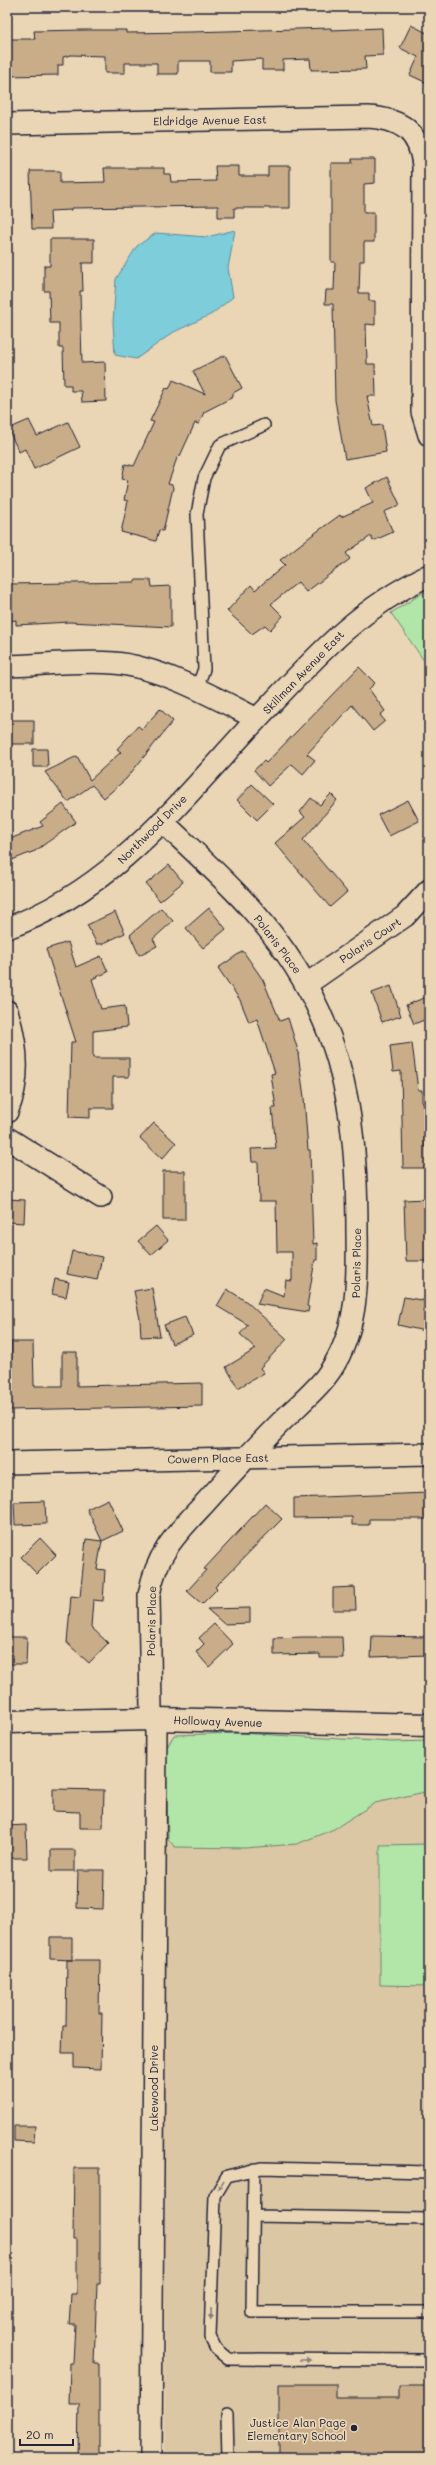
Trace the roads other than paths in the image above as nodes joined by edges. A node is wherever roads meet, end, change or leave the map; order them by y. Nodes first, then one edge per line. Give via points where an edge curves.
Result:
1 (7, 124) edge
2 (264, 425) dead end
3 (429, 435) edge
4 (429, 575) edge
5 (7, 666) edge
6 (197, 688) junction
7 (257, 719) junction
8 (162, 821) junction
9 (429, 890) edge
10 (7, 928) edge
11 (307, 984) junction
12 (7, 1011) edge
13 (7, 1112) edge
14 (7, 1138) edge
15 (101, 1197) dead end
16 (429, 1454) edge
17 (246, 1458) junction
18 (7, 1463) edge
19 (154, 1719) junction
20 (7, 1722) edge
21 (429, 1726) edge
22 (254, 2169) junction
23 (429, 2172) edge
24 (254, 2216) junction
25 (429, 2219) edge
26 (429, 2312) edge
27 (429, 2358) edge
28 (227, 2415) dead end
29 (151, 2458) edge
30 (228, 2458) edge

1 - 3 street, Eldridge Avenue East via 368,117 384,118 409,130 421,153 423,165 422,412
2 - 6 lane via 220,445 204,478 197,514 204,670
4 - 7 street, Skillman Avenue East via 369,609 337,635
5 - 6 street, Skillman Avenue East via 114,663 151,672
6 - 7 street, Skillman Avenue East
7 - 8 street, Northwood Drive
8 - 10 street, Northwood Drive via 122,861 92,884 54,908
8 - 11 street, Polaris Place via 254,912 282,946
9 - 11 street, Polaris Court via 405,916
11 - 17 street, Polaris Place via 332,1040 352,1121 357,1171 358,1278 355,1307 344,1344 325,1377
12 - 13 street via 14,1033 16,1058 14,1084
14 - 15 street
16 - 17 street, Cowern Place East
17 - 18 street, Cowern Place East
17 - 19 street, Polaris Place via 169,1543 159,1558 152,1576 149,1595 151,1709
19 - 20 street, Holloway Avenue
19 - 21 street, Holloway Avenue
19 - 29 street, Lakewood Drive via 156,1741
22 - 23 lane
22 - 24 lane
22 -> 27 lane via 227,2176 215,2196 210,2337 216,2349 228,2359
24 - 25 lane
24 - 26 lane via 252,2312
28 - 30 lane

